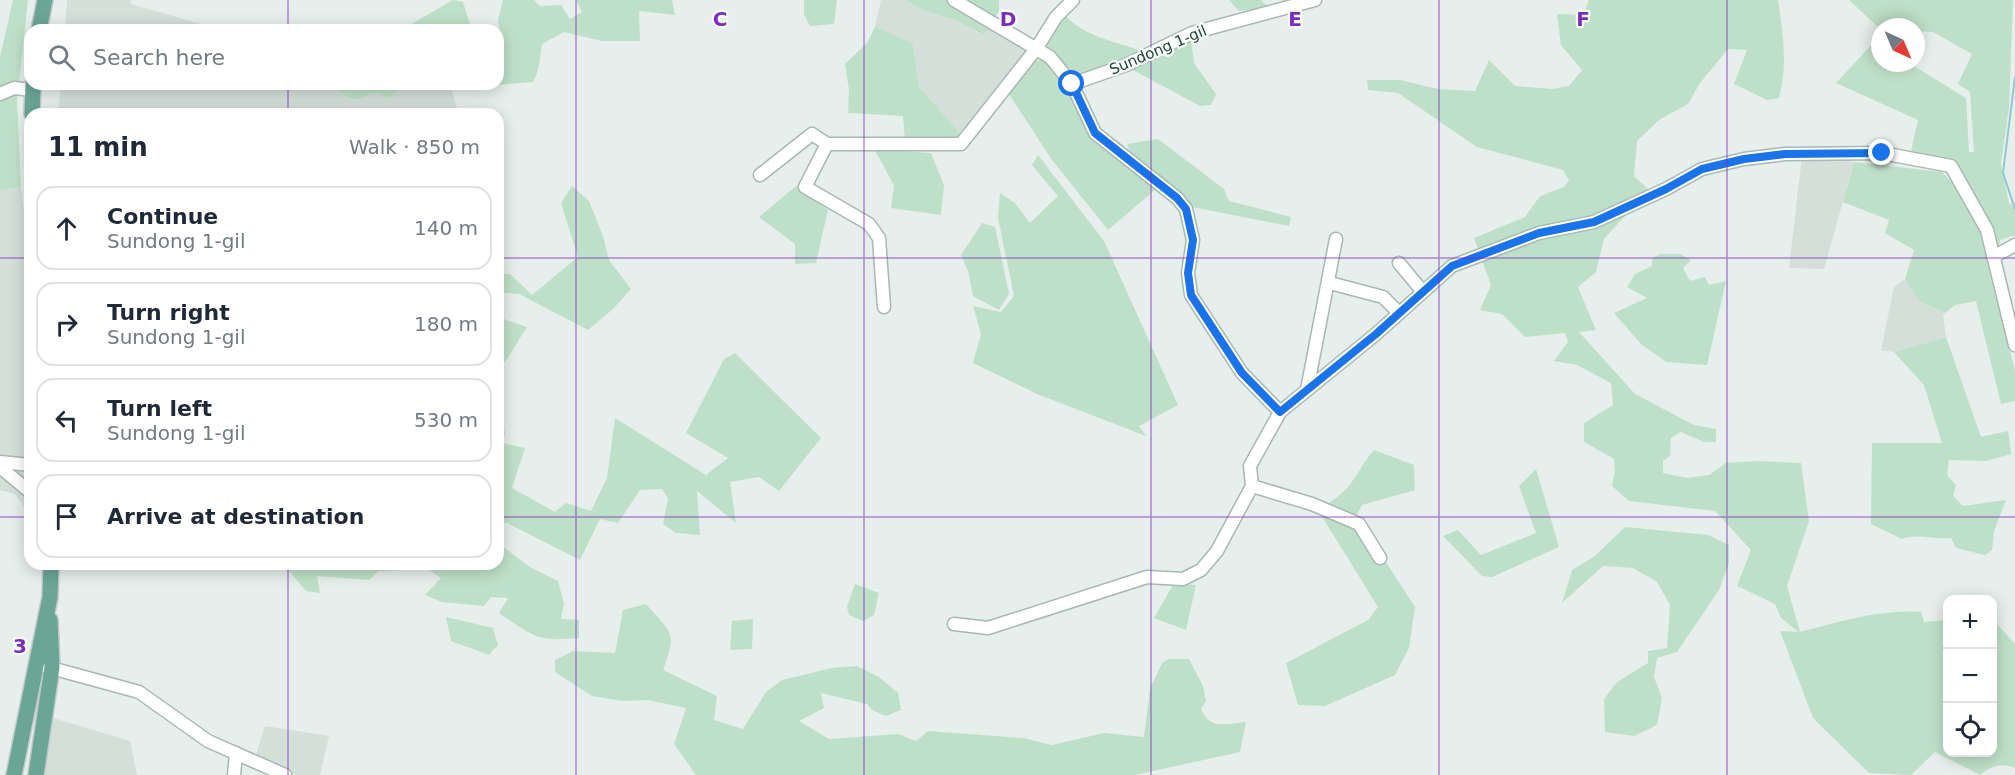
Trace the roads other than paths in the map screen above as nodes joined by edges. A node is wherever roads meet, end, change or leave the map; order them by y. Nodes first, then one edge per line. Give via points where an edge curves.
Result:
1 (45, 0) edge
2 (954, 0) edge
3 (1073, 0) edge
4 (1315, 0) edge
5 (40, 24) edge
6 (1036, 49) junction
7 (1072, 84) junction
8 (24, 87) edge
9 (33, 90) edge
10 (0, 94) edge
11 (32, 108) edge
12 (827, 144) junction
13 (760, 175) dead end
14 (1336, 239) dead end
15 (2015, 245) edge
16 (1994, 257) junction
17 (1399, 263) dead end
18 (1330, 283) junction
19 (1423, 292) junction
20 (884, 307) dead end
21 (1399, 313) junction
22 (2015, 345) edge
23 (1307, 390) junction
24 (1280, 412) junction
25 (0, 462) edge
26 (24, 464) edge
27 (0, 467) edge
28 (1252, 486) junction
29 (24, 487) edge
30 (1380, 558) dead end
31 (51, 570) edge
32 (50, 597) junction
33 (954, 624) dead end
34 (34, 664) junction
35 (52, 667) junction
36 (236, 753) junction
37 (14, 775) edge
38 (36, 775) edge
39 (234, 775) edge
40 (285, 775) edge

1 - 5 main road
2 - 6 street
3 - 6 street via 1056,17
4 - 7 street, Sundong 1-gil via 1192,33 1126,65
6 - 7 street via 1050,57
6 - 12 street via 961,144
7 - 24 street via 1095,133 1186,209 1193,240 1188,273 1191,295 1242,373
8 - 10 street
9 - 11 main road
12 - 13 street via 812,134
12 - 20 street via 805,187 869,224 879,238
14 - 18 street
15 - 16 street
16 - 19 street via 1987,230 1951,166 1882,153 1785,154 1702,169 1594,222 1539,233 1452,266
16 - 22 street
17 - 19 street
18 - 21 street via 1383,297
18 - 23 street
19 - 21 street
21 - 23 street
23 - 24 street
24 - 28 street via 1250,466
25 - 26 street
27 - 29 street
28 - 30 street via 1312,504 1359,524
28 - 33 street via 1217,551 1201,570 1184,579 1147,577 988,628
31 - 32 main road
32 - 34 main road
32 - 35 main road
34 - 35 street
34 - 37 main road
35 - 36 street via 139,692 208,741
35 - 38 main road
36 - 39 street
36 - 40 street

